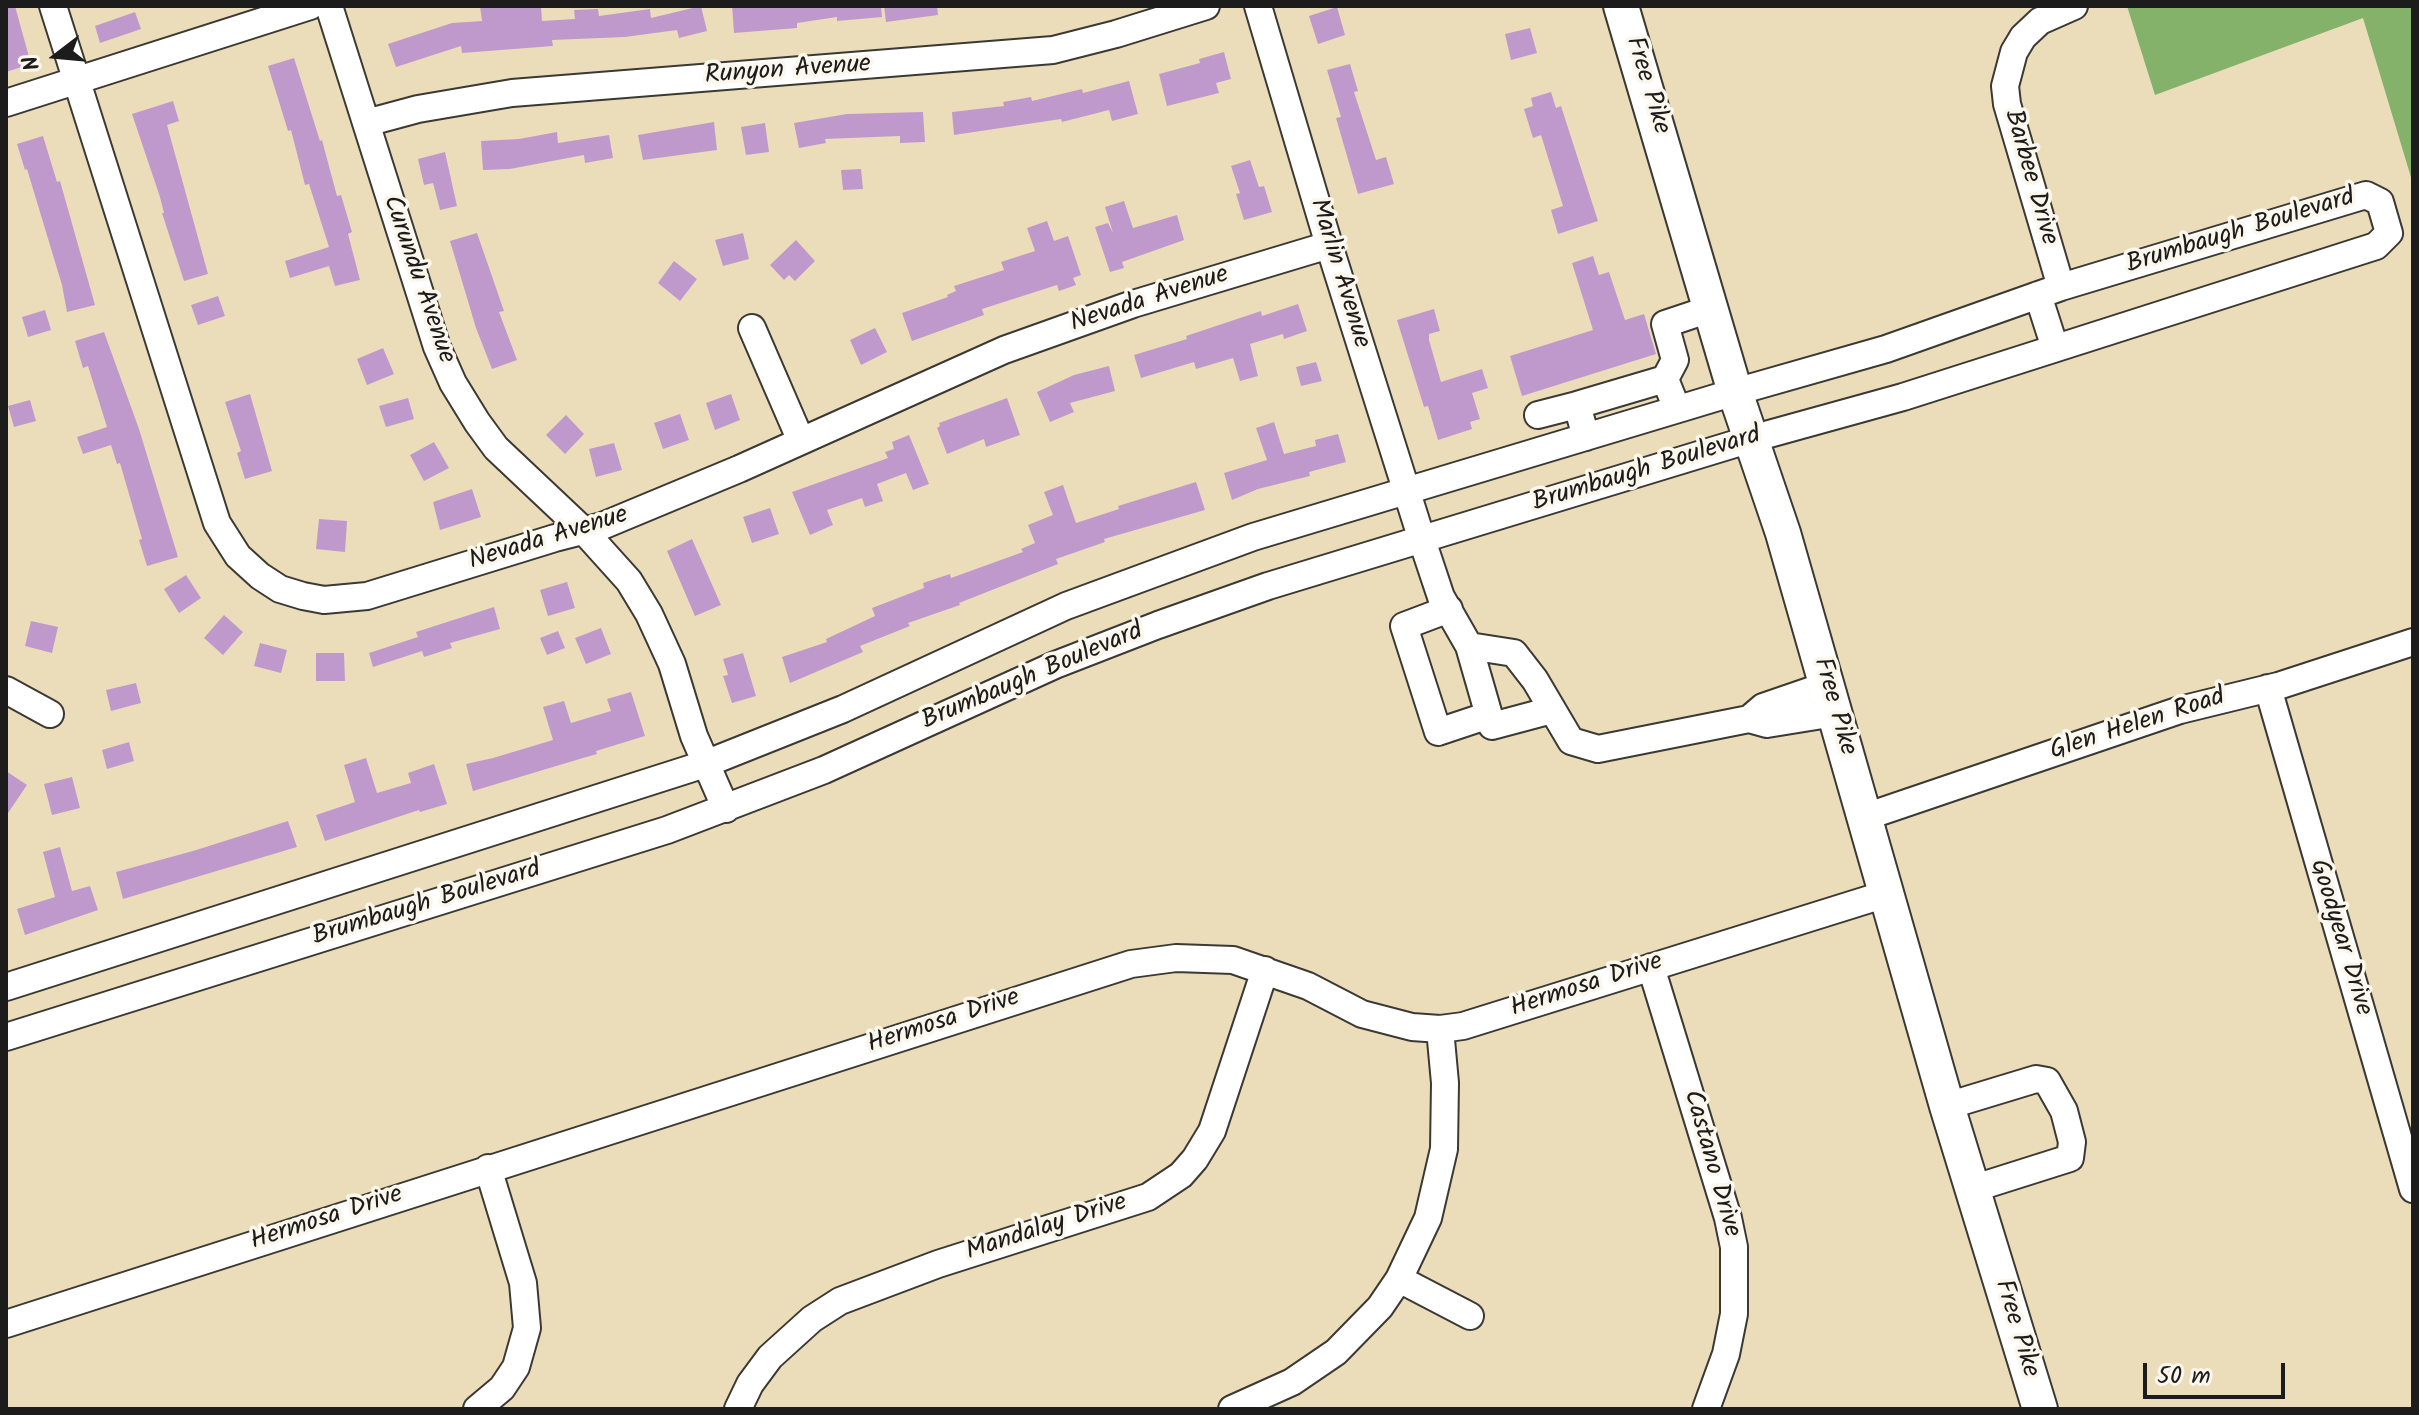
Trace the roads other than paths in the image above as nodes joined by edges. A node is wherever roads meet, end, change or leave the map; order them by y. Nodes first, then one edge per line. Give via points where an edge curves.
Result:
1 (53, 6) edge
2 (310, 6) edge
3 (329, 6) edge
4 (1206, 6) edge
5 (1258, 6) edge
6 (1621, 6) edge
7 (2074, 6) edge
8 (76, 81) junction
9 (6, 103) edge
10 (366, 123) junction
11 (1329, 245) junction
12 (2050, 291) junction
13 (1710, 309) junction
14 (752, 328) dead end
15 (2055, 348) junction
16 (1665, 379) junction
17 (1735, 392) junction
18 (1577, 405) junction
19 (1677, 409) junction
20 (1538, 415) dead end
21 (1586, 437) junction
22 (1751, 439) junction
23 (801, 441) junction
24 (1406, 490) junction
25 (584, 531) junction
26 (1422, 540) junction
27 (1449, 609) junction
28 (2413, 642) edge
29 (1469, 646) junction
30 (2268, 688) junction
31 (6, 690) edge
32 (1831, 699) junction
33 (1552, 710) junction
34 (50, 714) dead end
35 (1489, 715) junction
36 (705, 764) junction
37 (726, 809) junction
38 (1865, 817) junction
39 (1886, 894) junction
40 (1651, 967) junction
41 (1265, 970) junction
42 (6, 987) edge
43 (1440, 1029) junction
44 (6, 1037) edge
45 (1947, 1106) junction
46 (488, 1168) junction
47 (1972, 1189) junction
48 (2413, 1189) edge
49 (1399, 1279) junction
50 (1470, 1316) dead end
51 (6, 1324) edge
52 (1709, 1408) edge
53 (477, 1409) edge
54 (738, 1409) edge
55 (1232, 1409) edge
56 (2040, 1409) edge

1 - 8 street, Nevada Avenue
2 - 8 street
3 - 10 street, Curundu Avenue
4 - 10 street, Runyon Avenue via 1042,51 512,93
5 - 11 street, Marlin Avenue
6 - 13 main road, Free Pike
7 - 12 street, Barbee Drive via 2040,21 2023,37 2005,86
8 - 9 street
8 - 25 street, Nevada Avenue via 217,523 249,566 280,589 346,600
10 - 25 street, Curundu Avenue via 453,383 496,448
11 - 23 street, Nevada Avenue via 1133,304 1004,350
11 - 24 street, Marlin Avenue
12 - 15 street, Barbee Drive
12 - 15 street, Brumbaugh Boulevard via 2366,195 2380,202 2389,233 2376,246
12 - 17 street, Brumbaugh Boulevard via 1886,349
13 - 16 street via 1665,324 1675,360
13 - 17 main road, Free Pike
14 - 23 street
15 - 22 street, Brumbaugh Boulevard
16 - 18 street
16 - 19 street
17 - 19 street, Brumbaugh Boulevard
17 - 22 main road, Free Pike
18 - 20 street
18 - 21 street
19 - 21 street, Brumbaugh Boulevard
21 - 24 street, Brumbaugh Boulevard
22 - 26 street, Brumbaugh Boulevard
22 - 32 main road, Free Pike
23 - 25 street, Nevada Avenue
24 - 26 street, Marlin Avenue
24 - 36 street, Brumbaugh Boulevard via 1142,576 843,709
25 - 36 street, Curundu Avenue via 629,581 649,614 672,664
26 - 27 street, Marlin Avenue
26 - 37 street, Brumbaugh Boulevard via 1158,625
27 - 29 street, Marlin Avenue
27 - 35 street via 1404,626 1438,732
28 - 30 street, Glen Helen Road
29 - 33 street via 1514,653
29 - 35 street, Marlin Avenue
30 - 38 street, Glen Helen Road via 2180,710
30 - 48 street, Goodyear Drive
31 - 34 street
32 - 33 street via 1767,724 1749,719 1598,749 1571,741
32 - 38 main road, Free Pike
33 - 35 street via 1492,726
36 - 37 street, Curundu Avenue
36 - 42 street, Brumbaugh Boulevard
37 - 44 street, Brumbaugh Boulevard
38 - 39 main road, Free Pike
39 - 40 street, Hermosa Drive
39 - 45 main road, Free Pike
40 - 43 street, Hermosa Drive
40 - 52 street, Castano Drive via 1734,1247 1734,1314
41 - 43 street, Hermosa Drive via 1362,1014
41 - 46 street, Hermosa Drive via 1205,957 1131,964
41 - 54 street, Mandalay Drive via 1212,1131 1181,1175 1148,1197 840,1301 770,1357
43 - 49 street via 1444,1149 1428,1218
45 - 47 main road, Free Pike
45 - 47 street via 2036,1079 2047,1081 2064,1111 2072,1142 2070,1158
46 - 51 street, Hermosa Drive
46 - 53 street via 523,1283 527,1328 516,1367 502,1388
47 - 56 main road, Free Pike
49 - 50 street
49 - 55 street via 1336,1352 1292,1382

